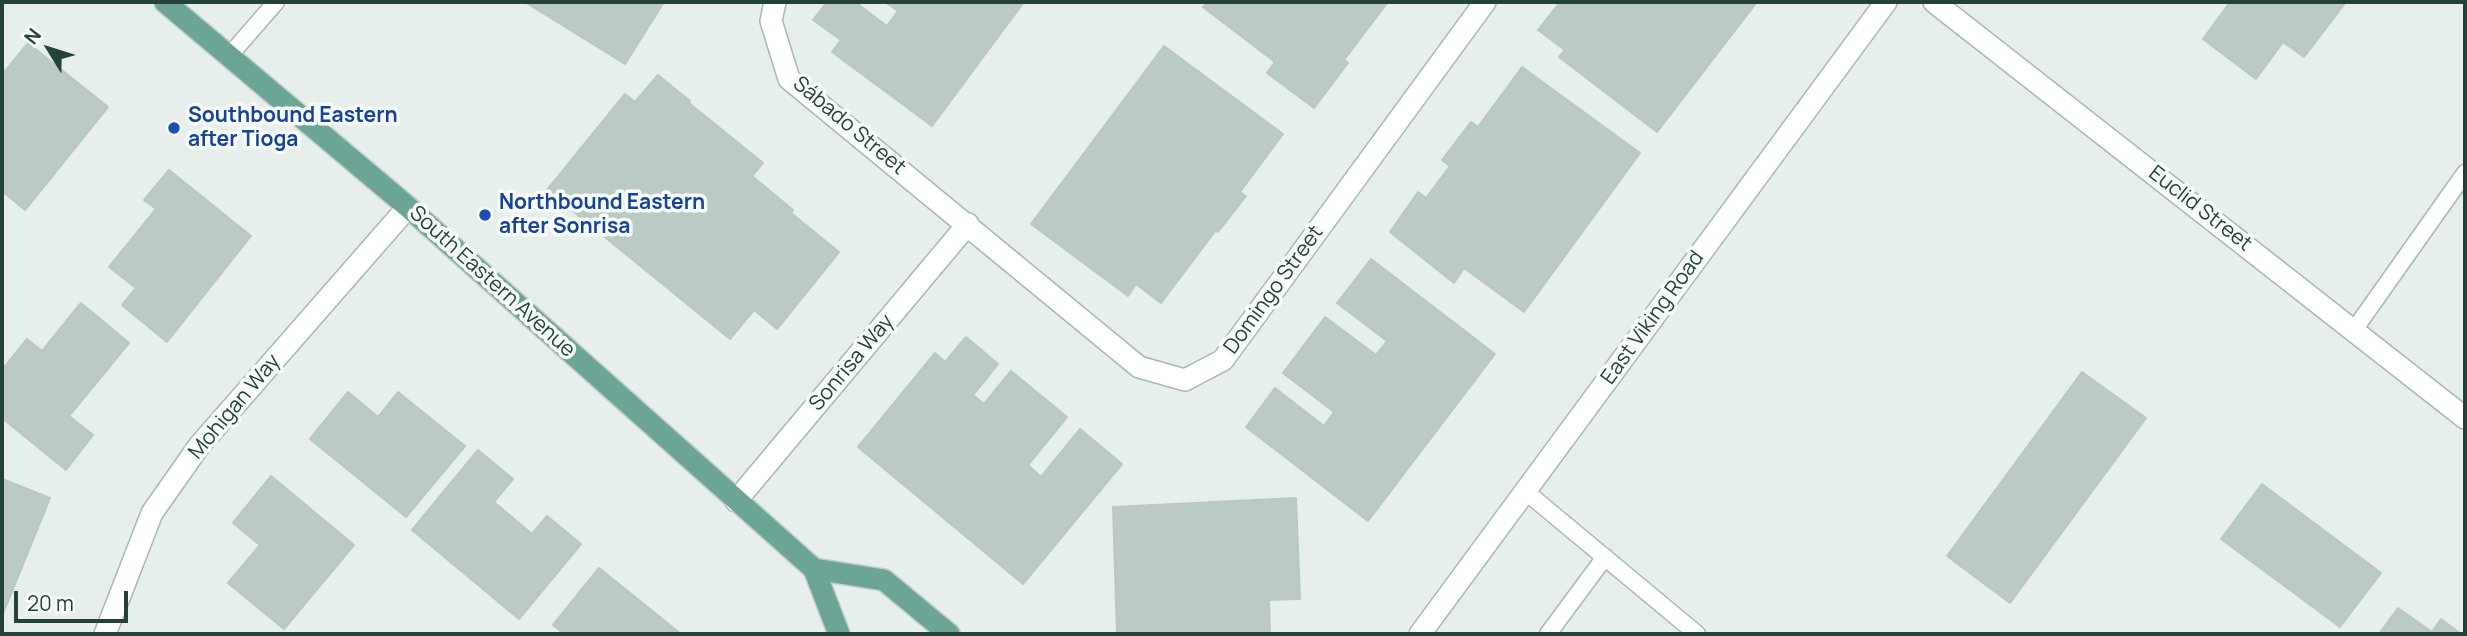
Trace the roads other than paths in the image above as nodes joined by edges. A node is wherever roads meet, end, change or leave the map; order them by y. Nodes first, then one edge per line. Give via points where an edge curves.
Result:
1 (165, 2) edge
2 (276, 2) edge
3 (775, 2) edge
4 (1485, 2) edge
5 (1886, 2) edge
6 (1934, 2) edge
7 (229, 55) junction
8 (2465, 173) edge
9 (408, 206) junction
10 (968, 224) junction
11 (2354, 330) junction
12 (2465, 418) edge
13 (1525, 491) junction
14 (736, 501) junction
15 (1605, 557) junction
16 (814, 569) junction
17 (105, 634) edge
18 (839, 634) edge
19 (949, 634) edge
20 (1420, 634) edge
21 (1548, 634) edge
22 (1697, 634) edge

1 - 7 main road, South Eastern Avenue
2 - 7 lane
3 - 10 street, Sábado Street via 771,20 789,79
4 - 10 street, Domingo Street via 1223,360 1185,380 1139,367
5 - 13 street, East Viking Road
6 - 11 street, Euclid Street
7 - 9 main road, South Eastern Avenue
8 - 11 lane
9 - 14 main road, South Eastern Avenue
9 - 17 street, Mohigan Way via 176,479 152,513
10 - 14 street, Sonrisa Way
11 - 12 street, Euclid Street
13 - 15 lane
13 - 20 street, East Viking Road
14 - 16 main road, South Eastern Avenue
15 - 21 lane
15 - 22 lane
16 - 18 main road, South Eastern Avenue
16 - 19 main road via 884,580

